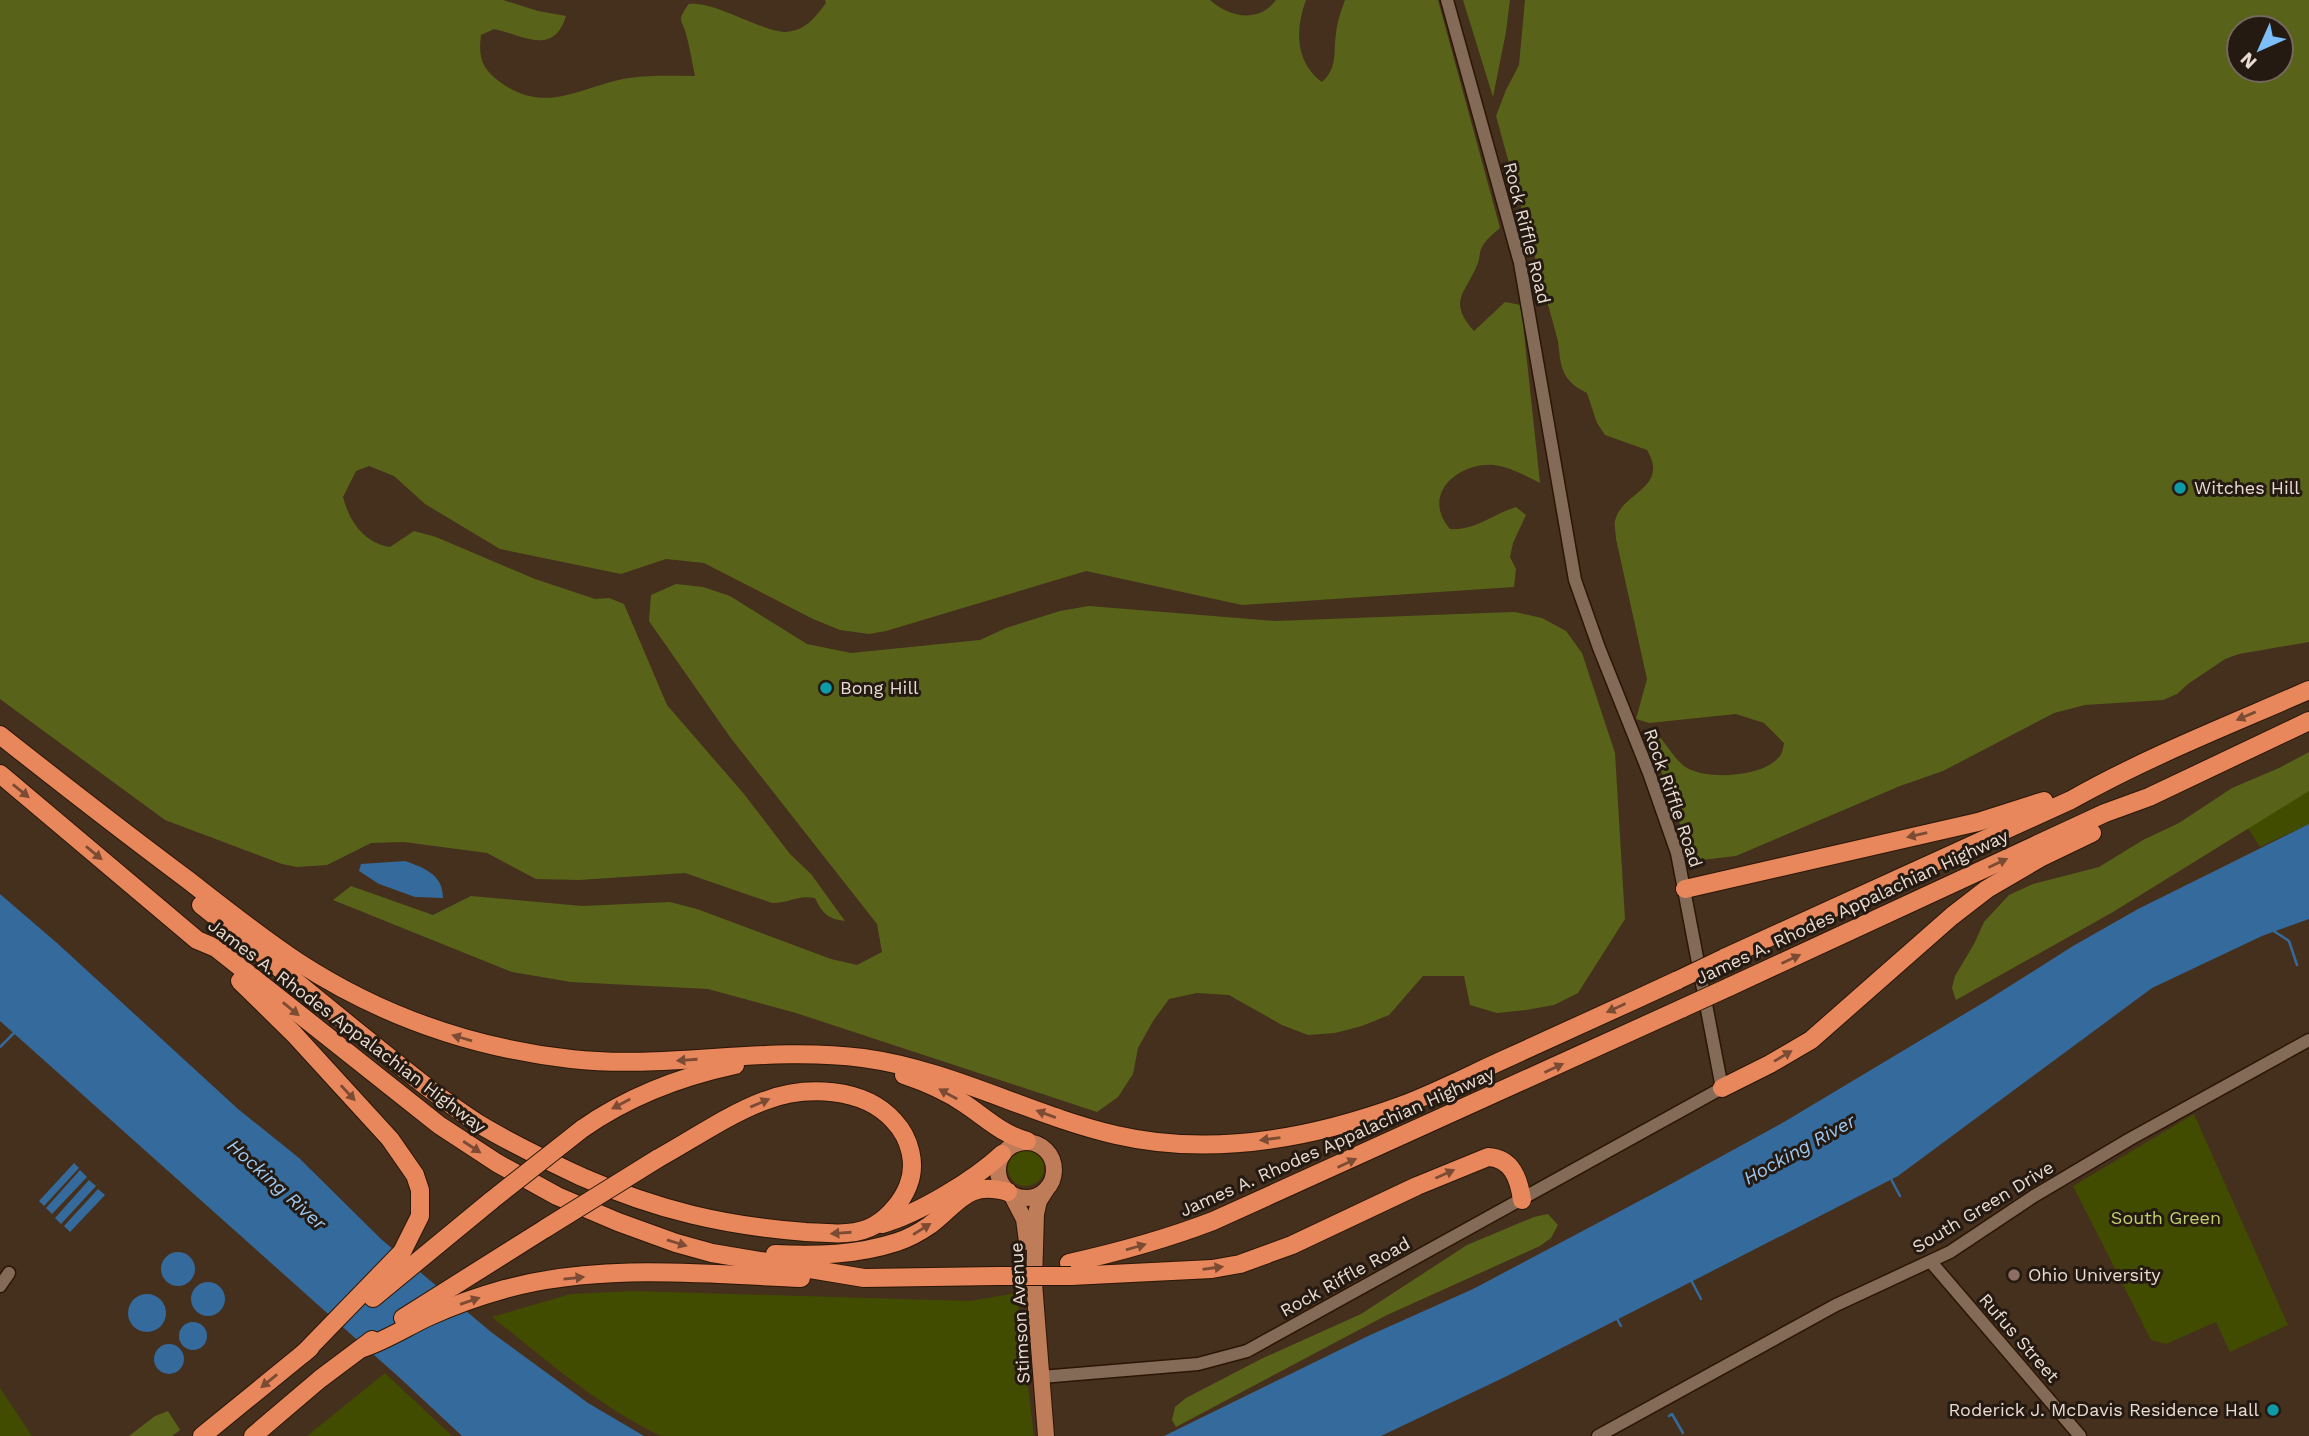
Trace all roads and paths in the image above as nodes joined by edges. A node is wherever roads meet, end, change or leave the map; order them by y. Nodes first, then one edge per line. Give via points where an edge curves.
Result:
1 (1447, 0) edge
2 (2309, 690) edge
3 (2309, 721) edge
4 (0, 735) edge
5 (0, 743) edge
6 (0, 774) edge
7 (2100, 783) junction
8 (2149, 797) junction
9 (1685, 889) junction
10 (197, 940) junction
11 (2309, 1040) edge
12 (779, 1056) junction
13 (836, 1056) junction
14 (1722, 1088) junction
15 (1027, 1141) junction
16 (1002, 1154) junction
17 (1046, 1190) junction
18 (1010, 1193) junction
19 (1522, 1200) junction
20 (875, 1225) junction
21 (712, 1253) junction
22 (1931, 1262) junction
23 (1070, 1269) junction
24 (9, 1273) dead end
25 (864, 1278) junction
26 (1034, 1283) junction
27 (0, 1286) edge
28 (363, 1348) junction
29 (303, 1354) junction
30 (1041, 1377) junction
31 (259, 1431) edge
32 (202, 1436) edge
33 (1046, 1436) edge
34 (1598, 1436) edge
35 (2080, 1436) edge

1 - 9 street, Rock Riffle Road via 1520,263 1576,584 1653,784
2 -> 7 highway, James A. Rhodes Appalachian Highway
3 - 8 highway, James A. Rhodes Appalachian Highway
12 -> 4 highway, James A. Rhodes Appalachian Highway via 575,1060 498,1048 394,1014 292,959
20 -> 5 highway via 830,1233 748,1227 678,1212 635,1199 489,1130 377,1048
6 -> 10 highway, James A. Rhodes Appalachian Highway
7 -> 9 highway via 1978,822
7 -> 13 highway, James A. Rhodes Appalachian Highway, bridge via 2059,806 1406,1104 1344,1125 1271,1140 1207,1145 1155,1142 1073,1123 943,1075
14 -> 8 highway via 1811,1040 1987,889
23 -> 8 highway, James A. Rhodes Appalachian Highway, bridge via 1226,1216 2105,813
9 - 14 street, Rock Riffle Road
10 -> 21 highway, James A. Rhodes Appalachian Highway via 216,948 396,1093 496,1163 618,1222
10 -> 29 highway via 294,1034 403,1155 420,1190 419,1216 395,1262
11 - 22 street, South Green Drive via 2130,1139
12 - 13 highway, James A. Rhodes Appalachian Highway
12 -> 29 highway, bridge via 683,1077 623,1103 582,1129
15 -> 13 highway via 1002,1132 932,1086
14 - 19 street, Rock Riffle Road
15 - 16 main road via 1013,1144
15 - 17 main road via 1041,1145 1052,1158 1054,1177
16 - 18 main road via 998,1173
16 - 20 highway via 915,1211
17 - 18 main road via 1029,1198
17 - 26 main road, Stimson Avenue via 1036,1214
21 -> 18 highway via 857,1252 915,1234 972,1191 989,1188
18 - 26 main road via 1024,1219
23 -> 19 highway via 1212,1269 1240,1264 1488,1157 1509,1166
19 - 30 street, Rock Riffle Road via 1236,1354 1198,1364
28 -> 20 highway, bridge via 545,1228 765,1100 790,1094 842,1093 876,1106 892,1118 905,1137 912,1160 911,1178 892,1210
21 - 25 highway, James A. Rhodes Appalachian Highway
22 - 34 street, South Green Drive via 1836,1305
22 - 35 street, Rufus Street
23 - 25 highway, James A. Rhodes Appalachian Highway, bridge via 998,1276
24 - 27 street
28 -> 25 highway via 432,1315 507,1289 577,1277
26 - 30 main road, Stimson Avenue
28 - 31 highway
29 -> 32 highway
30 - 33 main road, Stimson Avenue

